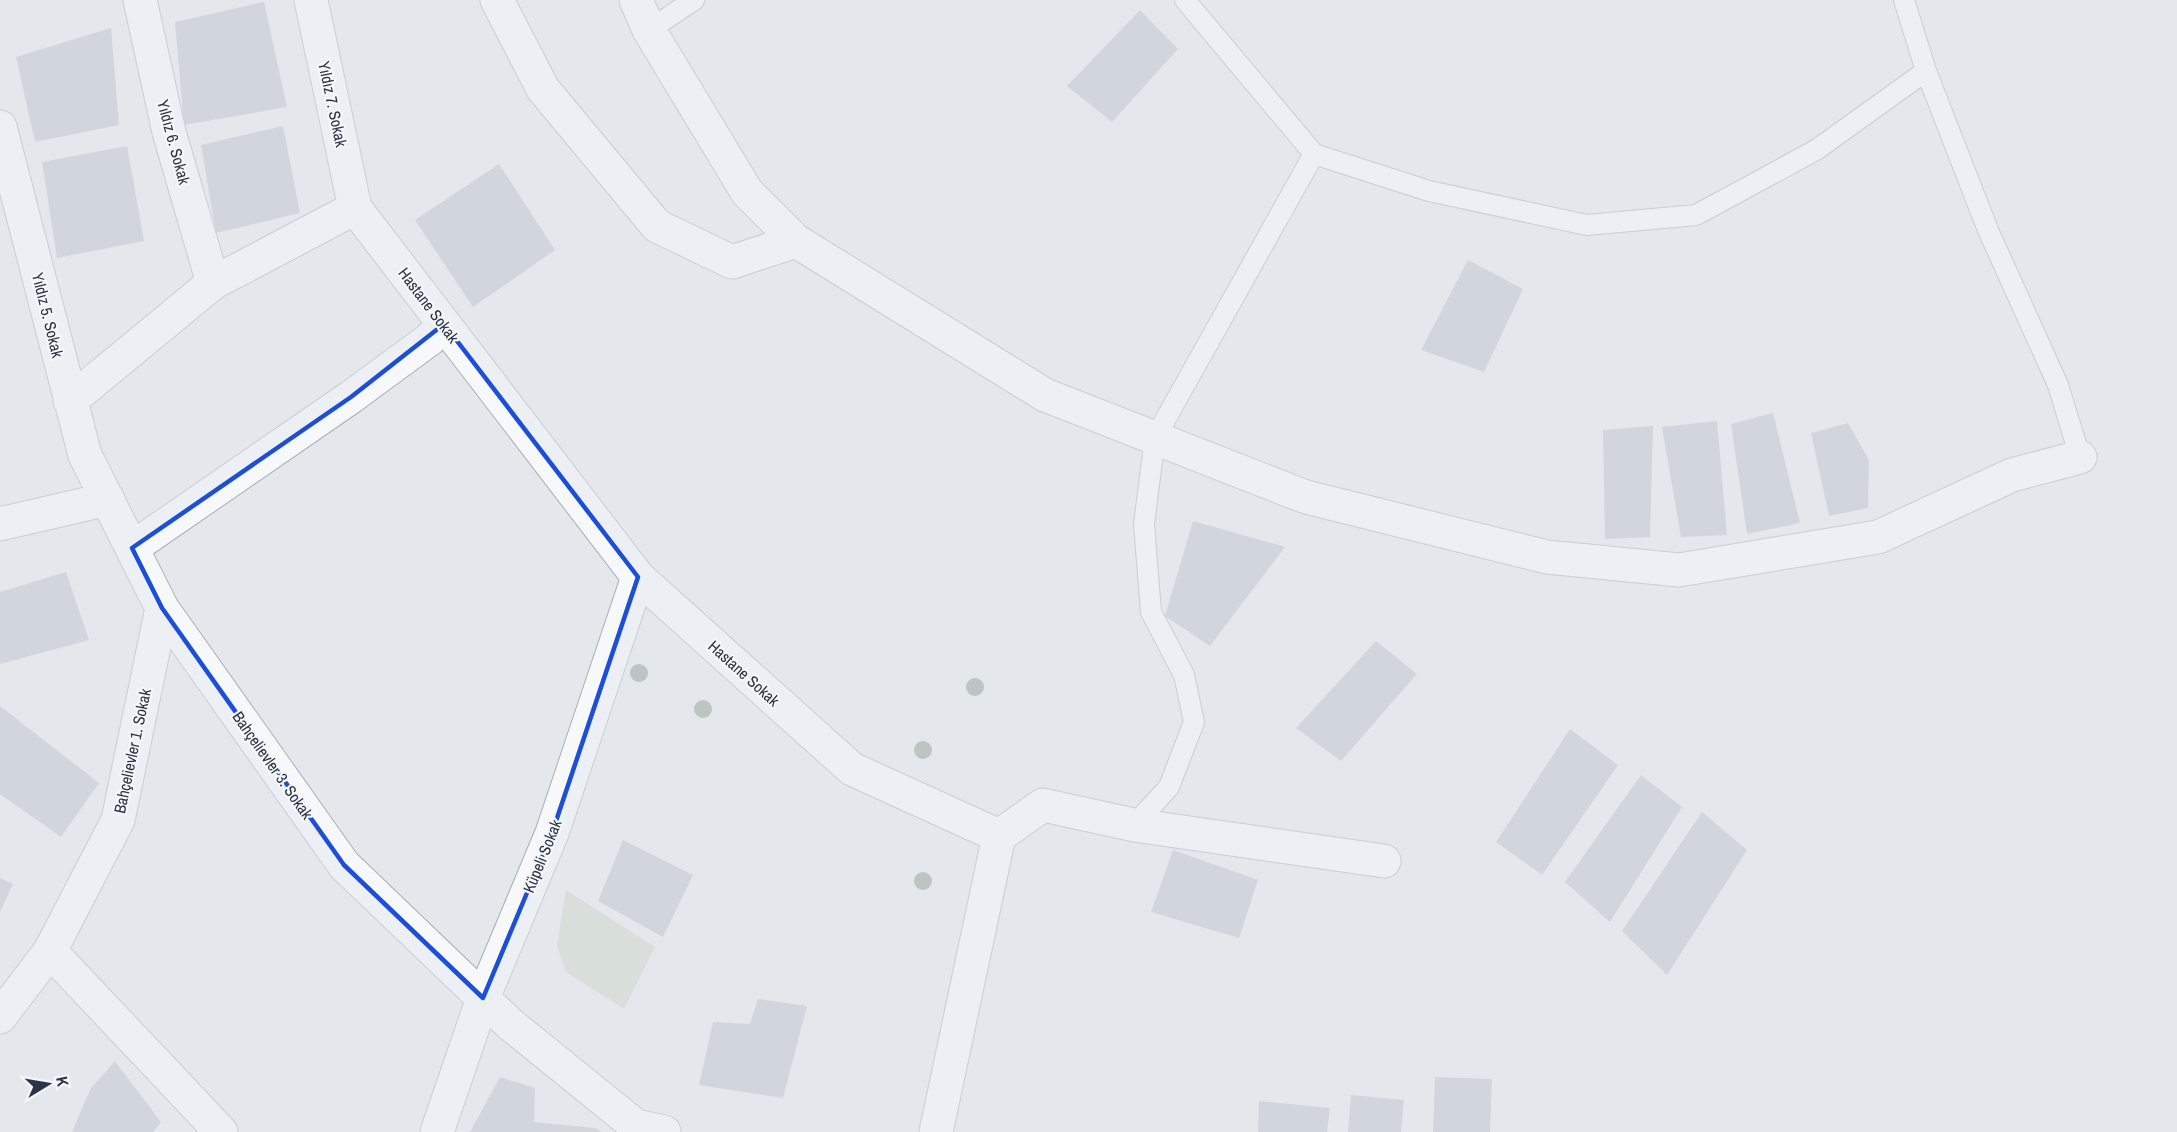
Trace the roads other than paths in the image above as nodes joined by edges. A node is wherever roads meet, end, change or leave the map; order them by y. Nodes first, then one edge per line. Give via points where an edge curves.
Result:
1 (140, 0) edge
2 (311, 0) edge
3 (497, 0) edge
4 (636, 0) edge
5 (694, 0) edge
6 (1185, 0) edge
7 (1904, 0) edge
8 (649, 30) junction
9 (1926, 71) junction
10 (0, 127) edge
11 (1314, 154) junction
12 (355, 208) junction
13 (796, 241) junction
14 (213, 283) junction
15 (444, 324) junction
16 (70, 400) junction
17 (1155, 438) junction
18 (2080, 457) joint
19 (108, 499) junction
20 (0, 524) edge
21 (132, 548) junction
22 (638, 577) junction
23 (162, 608) junction
24 (1134, 825) junction
25 (999, 836) junction
26 (1384, 861) dead end
27 (50, 951) junction
28 (483, 998) junction
29 (0, 1017) edge
30 (220, 1132) edge
31 (437, 1132) edge
32 (664, 1132) edge
33 (936, 1132) edge

1 - 14 street, Yıldız 6. Sokak via 169,132
2 - 12 street, Yıldız 7. Sokak
3 - 13 street via 543,89 657,226 732,262
4 - 8 street
5 - 8 lane
6 - 11 lane
7 - 9 lane
8 - 13 street via 747,192
9 - 11 lane via 1816,150 1696,215 1587,225 1429,191
9 - 18 lane via 1988,230 2058,384
10 - 16 street, Yıldız 5. Sokak
11 - 17 lane
12 - 14 street
12 - 15 street, Hastane Sokak
13 - 17 street via 1045,394
14 - 16 street
15 - 21 street via 430,339 351,397
15 - 22 street, Hastane Sokak
16 - 19 street, Yıldız 5. Sokak via 86,455
17 - 18 street via 1306,497 1547,557 1679,570 1878,537 2012,475
17 - 24 lane via 1144,524 1151,612 1184,675 1194,722 1169,787
19 - 20 street
19 - 21 street, Bahçelievler 3. Sokak
21 - 23 street, Bahçelievler 3. Sokak
22 - 25 street, Hastane Sokak via 852,769
22 - 28 street, Küpeli Sokak via 552,833
23 - 27 street, Bahçelievler 1. Sokak via 118,820
23 - 28 street, Bahçelievler 3. Sokak via 344,865
24 - 25 street via 1042,805
24 - 26 street
25 - 33 street
27 - 29 street, Bahçelievler 1. Sokak
27 - 30 street
28 - 31 street, Küpeli Sokak
28 - 32 street, Bahçelievler 3. Sokak via 636,1126

